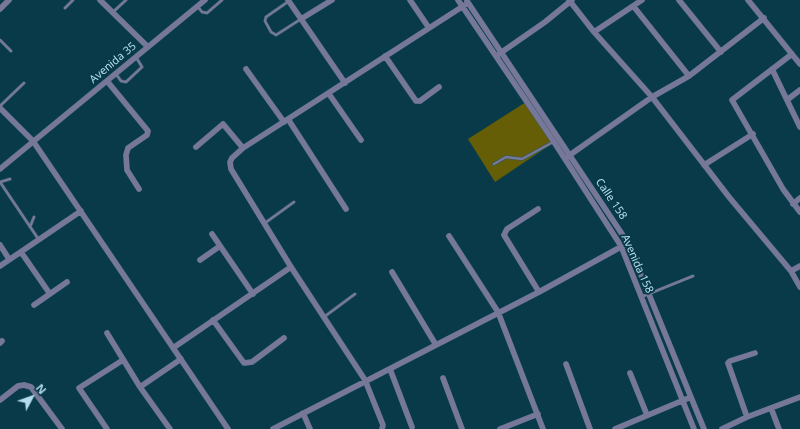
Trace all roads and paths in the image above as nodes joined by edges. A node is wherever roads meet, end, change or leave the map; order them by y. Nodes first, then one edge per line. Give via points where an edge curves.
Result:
1 (9, 0) edge
2 (73, 0) edge
3 (100, 0) edge
4 (126, 0) edge
5 (205, 0) edge
6 (222, 0) edge
7 (332, 0) edge
8 (410, 0) edge
9 (458, 0) edge
10 (570, 0) edge
11 (642, 0) edge
12 (679, 0) edge
13 (748, 0) edge
14 (289, 1) edge
15 (467, 1) edge
16 (197, 6) junction
17 (462, 6) junction
18 (634, 7) junction
19 (65, 8) dead end
20 (0, 10) edge
21 (112, 12) junction
22 (764, 18) junction
23 (302, 19) junction
24 (429, 28) junction
25 (594, 32) junction
26 (0, 40) edge
27 (148, 47) junction
28 (11, 51) dead end
29 (721, 52) junction
30 (501, 53) junction
31 (792, 54) junction
32 (136, 56) junction
33 (385, 56) junction
34 (496, 57) junction
35 (800, 64) edge
36 (246, 68) dead end
37 (772, 69) junction
38 (116, 74) junction
39 (689, 76) junction
40 (107, 80) junction
41 (24, 83) dead end
42 (345, 83) junction
43 (439, 87) dead end
44 (800, 90) edge
45 (329, 94) junction
46 (652, 98) junction
47 (787, 100) junction
48 (0, 107) edge
49 (286, 121) junction
50 (800, 127) edge
51 (753, 134) junction
52 (361, 140) dead end
53 (33, 141) junction
54 (554, 142) junction
55 (196, 147) dead end
56 (243, 148) junction
57 (567, 157) junction
58 (494, 164) dead end
59 (704, 165) junction
60 (0, 169) edge
61 (10, 179) dead end
62 (0, 182) edge
63 (139, 189) dead end
64 (800, 198) edge
65 (294, 202) dead end
66 (793, 204) junction
67 (346, 209) dead end
68 (538, 209) dead end
69 (81, 211) junction
70 (800, 212) edge
71 (34, 217) dead end
72 (264, 224) junction
73 (30, 227) junction
74 (212, 234) dead end
75 (449, 236) dead end
76 (39, 240) junction
77 (628, 243) junction
78 (0, 245) edge
79 (220, 246) junction
80 (621, 246) junction
81 (21, 252) junction
82 (9, 259) junction
83 (200, 260) dead end
84 (0, 266) edge
85 (800, 266) edge
86 (290, 267) junction
87 (791, 271) junction
88 (392, 272) dead end
89 (693, 276) dead end
90 (67, 282) dead end
91 (800, 287) edge
92 (539, 292) junction
93 (50, 294) junction
94 (253, 294) junction
95 (355, 294) dead end
96 (649, 294) junction
97 (641, 297) junction
98 (34, 305) dead end
99 (498, 312) junction
100 (324, 317) junction
101 (213, 320) junction
102 (107, 334) dead end
103 (284, 338) dead end
104 (436, 345) junction
105 (173, 348) junction
106 (755, 353) dead end
107 (180, 359) junction
108 (123, 360) junction
109 (566, 364) dead end
110 (390, 368) junction
111 (630, 373) dead end
112 (443, 378) dead end
113 (365, 380) junction
114 (140, 387) junction
115 (691, 397) junction
116 (800, 397) edge
117 (0, 400) edge
118 (683, 400) junction
119 (770, 408) junction
120 (303, 413) junction
121 (538, 414) junction
122 (647, 416) junction
123 (747, 417) junction
124 (412, 427) dead end
125 (618, 428) edge
126 (62, 429) edge
127 (107, 429) edge
128 (170, 429) edge
129 (228, 429) edge
130 (273, 429) edge
131 (310, 429) edge
132 (382, 429) edge
133 (462, 429) edge
134 (500, 429) edge
135 (543, 429) edge
136 (590, 429) edge
137 (694, 429) edge
138 (704, 429) edge
139 (722, 429) edge
140 (779, 429) edge

1 - 20 street
2 - 19 lane
3 - 21 street
4 - 21 lane
5 - 16 street, Avenida 35
6 - 16 lane via 207,13 202,12
7 - 23 street
8 - 24 street
9 - 17 street, Avenida 158
10 - 25 street
10 - 30 street via 545,22
11 - 18 street
12 - 29 street
13 - 22 street
14 - 23 street
14 - 23 lane via 266,17 265,21 271,32 276,35
15 - 17 street
15 - 30 street, Calle 158
16 - 27 street, Avenida 35
17 - 24 street
17 - 34 street, Avenida 158
18 - 25 street
18 - 39 street
21 - 27 street
22 - 29 street
22 - 31 street
23 - 42 street
24 - 33 street
25 - 46 street
26 - 28 lane
27 - 32 street, Avenida 35
29 - 39 street
30 - 34 street
30 - 57 street, Calle 158
31 - 35 street
31 - 37 street
32 - 38 street, Avenida 35
32 - 38 lane via 142,67 126,82 121,81
33 - 42 street
33 - 43 street via 416,101
34 - 54 street, Avenida 158
36 - 49 street
37 - 47 street
37 - 51 street via 732,100
38 - 40 street, Avenida 35
39 - 46 street
40 - 53 street, Avenida 35
40 - 63 street via 148,131 147,135 128,148 126,155 127,170
41 - 48 lane
42 - 45 street
44 - 47 street
45 - 49 street
45 - 52 street
46 - 57 street
46 - 59 street
47 - 50 street
48 - 53 street
49 - 56 street
49 - 67 street
51 - 59 street
51 - 66 street
53 - 60 street, Avenida 35
53 - 69 street
54 - 57 street, Avenida 158
54 - 58 lane via 522,159 504,157
55 - 56 street via 223,124
56 - 72 street via 232,158 231,169
57 - 77 street, Calle 158
57 - 80 street, Avenida 158
59 - 87 street
61 - 62 lane
62 - 73 lane
64 - 66 street
65 - 72 lane
66 - 70 street
68 - 92 street via 506,229 504,235
69 - 76 street
69 - 105 street
71 - 73 lane
72 - 86 street
73 - 76 lane
74 - 79 street
75 - 99 street
76 - 81 street
77 - 80 street
77 - 96 street, Calle 158
78 - 82 street
79 - 83 street
79 - 94 street
80 - 92 street
80 - 97 street, Avenida 158
81 - 82 street
81 - 93 street
82 - 84 street
85 - 87 street
86 - 94 street
86 - 100 street
87 - 91 street
88 - 104 street
89 - 96 lane
90 - 93 street
92 - 99 street
93 - 98 street
94 - 101 street
95 - 100 lane
96 - 97 lane
96 - 115 street, Calle 158
97 - 118 street, Avenida 158
99 - 104 street
99 - 121 street
100 - 113 street
101 - 103 street via 244,363 252,362
101 - 105 street
102 - 108 street
104 - 110 street
105 - 107 street
106 - 123 street via 728,363
107 - 114 street
107 - 129 street
108 - 114 street
108 - 127 street via 79,388
109 - 136 street
110 - 113 street
110 - 124 street
111 - 122 street
112 - 133 street
113 - 120 street
113 - 132 street via 383,425
114 - 128 street
115 - 118 street
115 - 138 street, Calle 158
116 - 119 street
117 - 126 street via 18,386 31,388
118 - 122 street
118 - 137 street, Avenida 158
119 - 123 street
119 - 140 street
120 - 130 street
120 - 131 street
121 - 134 street
121 - 135 street
122 - 125 street
123 - 139 street

